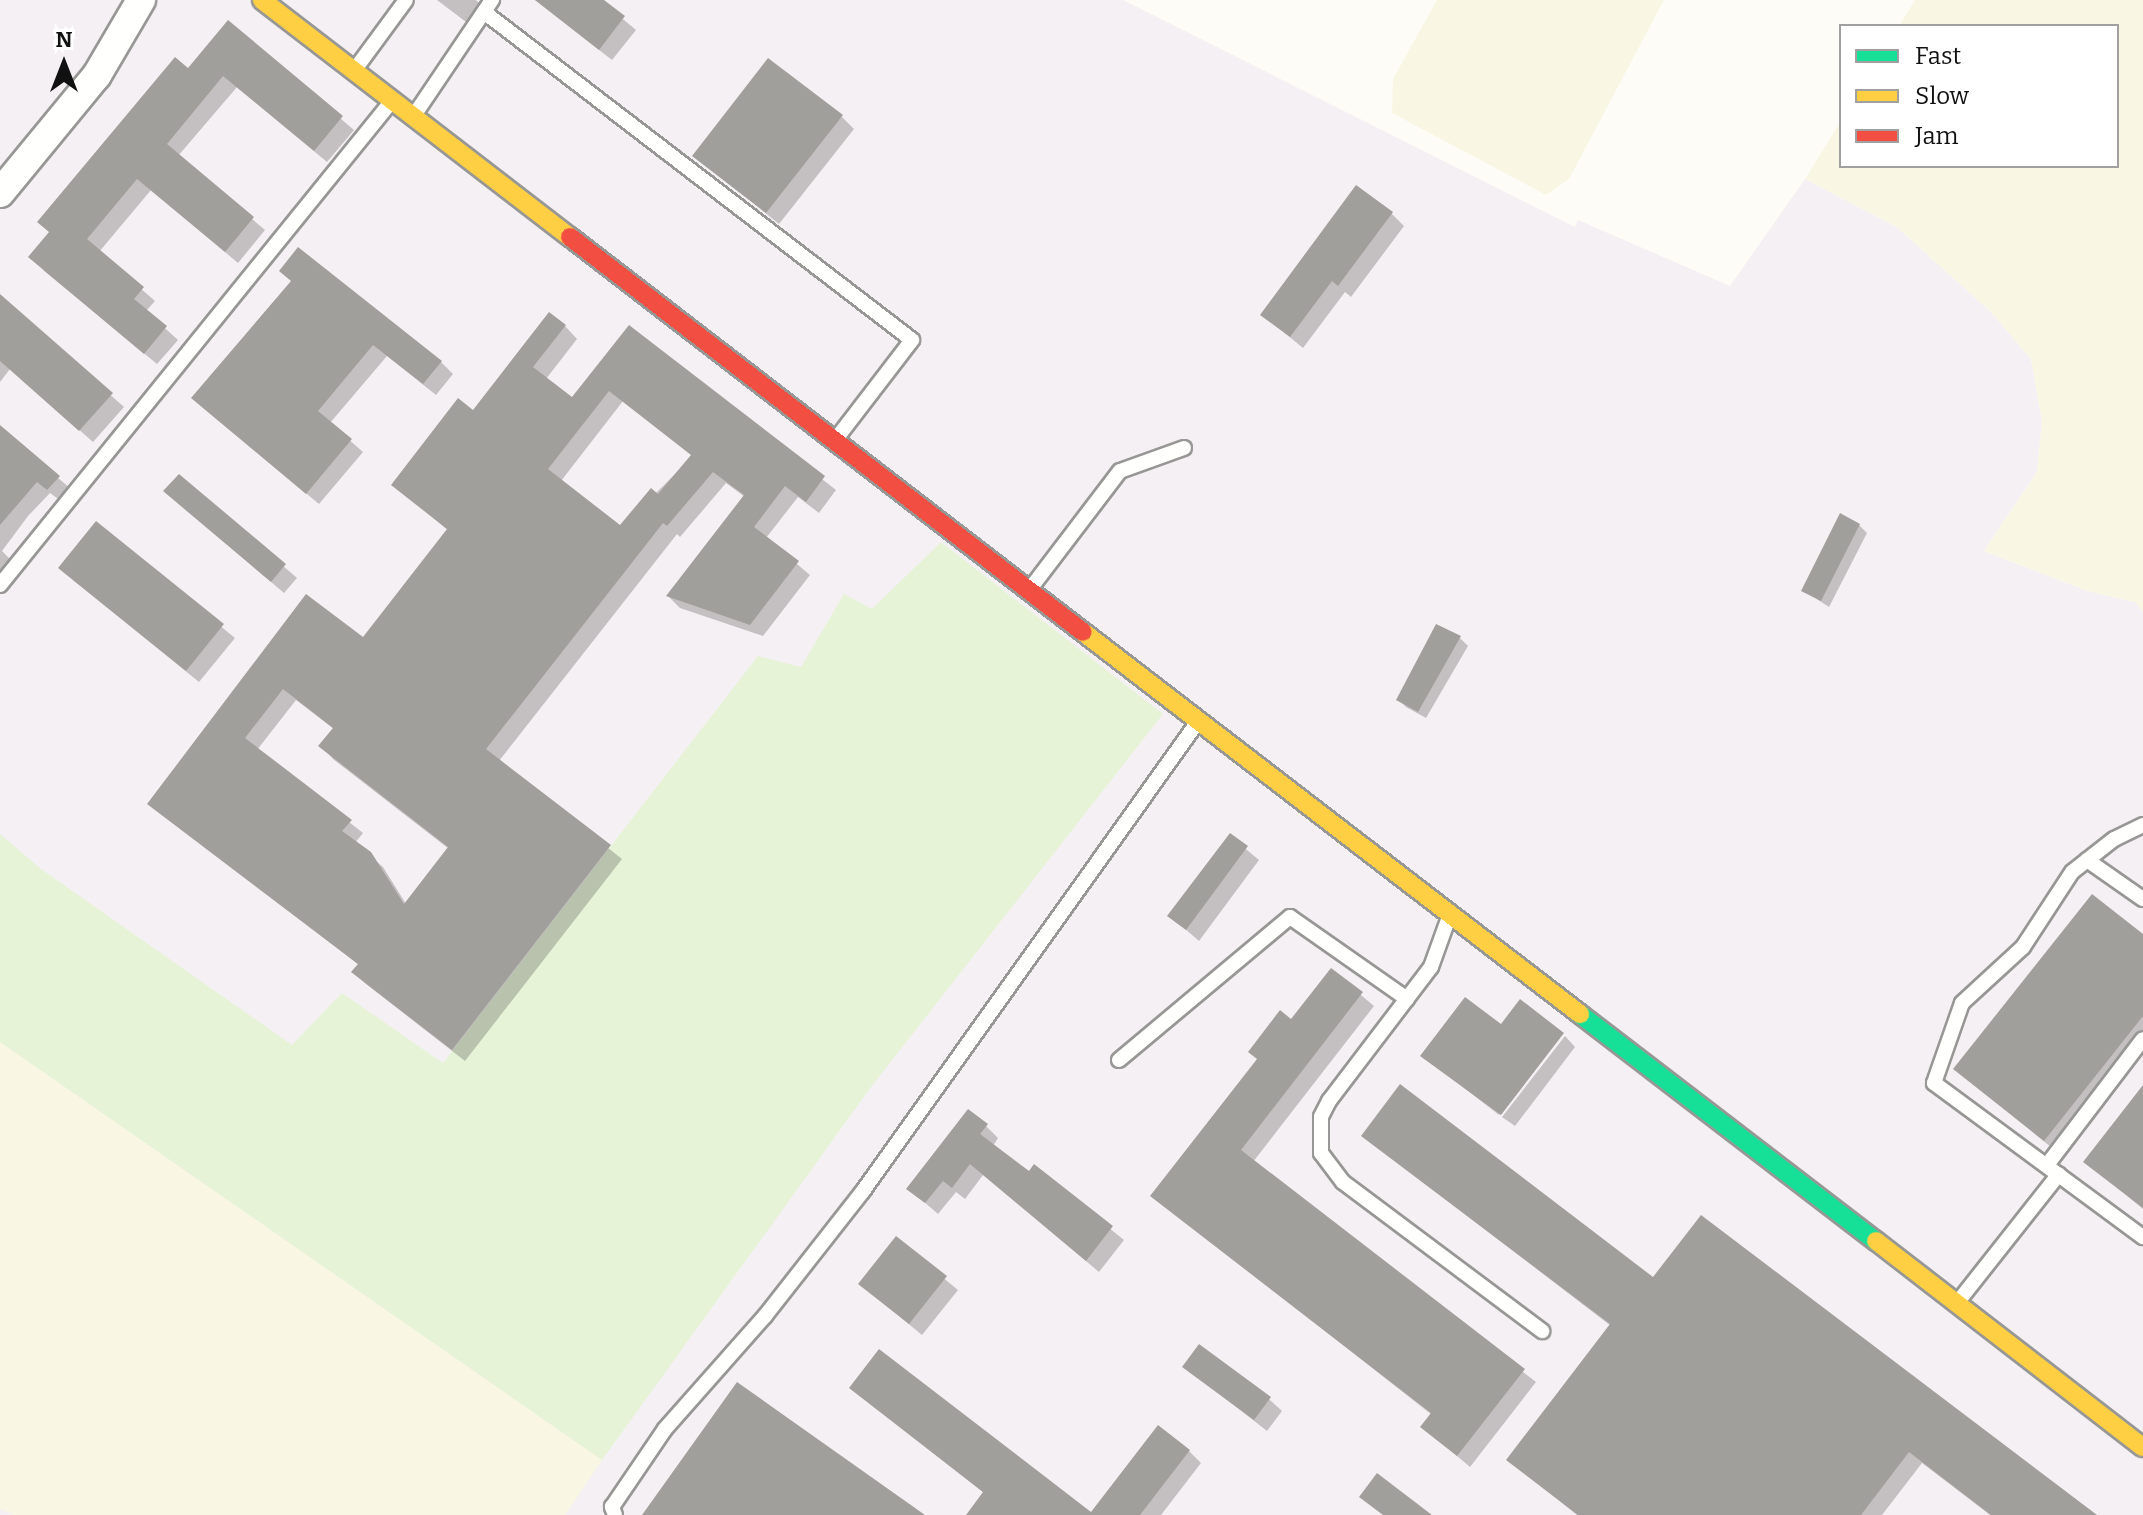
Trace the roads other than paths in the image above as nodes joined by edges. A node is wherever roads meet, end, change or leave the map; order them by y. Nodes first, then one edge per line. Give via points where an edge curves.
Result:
1 (141, 0) edge
2 (262, 0) edge
3 (406, 0) edge
4 (488, 6) edge
5 (353, 72) junction
6 (391, 101) junction
7 (413, 118) junction
8 (0, 193) edge
9 (835, 440) junction
10 (1184, 448) dead end
11 (0, 585) edge
12 (1028, 592) junction
13 (1200, 719) junction
14 (2143, 825) edge
15 (2087, 860) junction
16 (2143, 899) edge
17 (1451, 913) junction
18 (1407, 999) junction
19 (2143, 1039) edge
20 (1119, 1060) dead end
21 (2047, 1165) junction
22 (2059, 1174) junction
23 (2143, 1237) edge
24 (1957, 1303) junction
25 (1542, 1331) dead end
26 (2143, 1447) edge
27 (615, 1515) edge

1 - 8 street via 97,75
2 - 5 street
3 - 5 lane
4 - 7 lane
4 - 9 lane via 912,340
5 - 6 street
6 - 7 street
6 - 11 lane
7 - 9 street
9 - 12 street
10 - 12 lane via 1120,471
12 - 13 street
13 - 17 street
13 - 27 lane via 863,1191 765,1316 665,1429 612,1507
14 - 15 lane
15 - 16 lane
15 - 21 lane via 2072,872 2023,947 1962,1003 1934,1083
17 - 18 lane via 1431,967
17 - 24 street
18 - 20 lane via 1290,917
18 - 25 lane via 1329,1101 1321,1117 1321,1153 1343,1182
19 - 21 lane
21 - 22 lane
22 - 23 lane
22 - 24 lane
24 - 26 street

